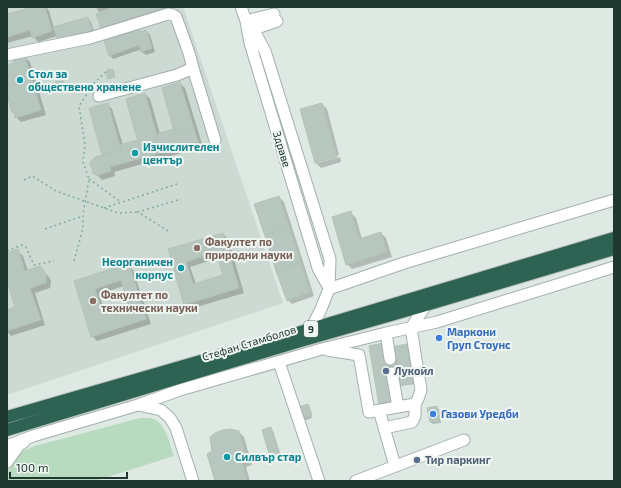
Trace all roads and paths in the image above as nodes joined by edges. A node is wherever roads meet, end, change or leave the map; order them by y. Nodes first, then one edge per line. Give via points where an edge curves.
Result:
1 (240, 7) edge
2 (276, 17) dead end
3 (249, 27) junction
4 (7, 55) edge
5 (193, 68) junction
6 (109, 69) dead end
7 (100, 96) dead end
8 (215, 140) dead end
9 (89, 179) junction
10 (24, 180) dead end
11 (177, 184) dead end
12 (181, 199) dead end
13 (614, 200) edge
14 (86, 201) junction
15 (121, 202) junction
16 (104, 208) junction
17 (138, 212) junction
18 (83, 215) junction
19 (45, 229) dead end
20 (168, 231) dead end
21 (614, 238) edge
22 (614, 248) edge
23 (7, 251) edge
24 (54, 261) dead end
25 (74, 261) dead end
26 (614, 268) edge
27 (329, 289) junction
28 (426, 305) junction
29 (411, 328) junction
30 (310, 329) junction
31 (386, 333) junction
32 (297, 342) junction
33 (322, 350) junction
34 (388, 353) dead end
35 (279, 362) junction
36 (392, 373) dead end
37 (415, 404) junction
38 (138, 405) junction
39 (398, 407) junction
40 (379, 410) junction
41 (7, 417) edge
42 (384, 428) junction
43 (7, 430) edge
44 (33, 436) junction
45 (464, 440) dead end
46 (7, 446) edge
47 (7, 462) edge
48 (395, 466) junction
49 (194, 481) edge
50 (319, 481) edge
51 (356, 481) edge

1 - 3 street
2 - 3 street
3 - 27 street via 265,51 330,259
4 - 5 street via 90,38 168,14 176,17
5 - 7 street via 178,75
5 - 8 street
6 - 9 path via 95,82 79,106 85,145 83,162
9 - 14 path
9 - 15 path
10 - 14 path via 32,176 56,191
11 - 15 path
12 - 17 path
13 - 27 street via 404,263
14 - 16 path
14 - 18 path
15 - 16 path
16 - 17 path via 118,213
17 - 20 path
18 - 19 path
18 - 25 path via 83,228
21 - 30 highway, Стефан Стамболов / 9
22 - 28 highway, Стефан Стамболов / 9
23 - 24 path via 22,245 26,247 34,265
26 - 29 street
27 - 30 street
28 - 29 street
28 - 32 highway, Стефан Стамболов / 9
29 - 31 street
29 - 37 street via 421,390
30 - 41 highway, Стефан Стамболов / 9
31 - 33 street
31 - 34 street
32 - 33 street
32 - 43 highway, Стефан Стамболов / 9
33 - 35 street
33 - 40 street via 364,354 369,412
35 - 38 street via 180,390
35 - 50 street
36 - 39 street
37 - 39 street
37 - 42 street via 412,422
38 - 44 street
38 - 49 street via 161,410 170,418 176,428
39 - 40 street
40 - 42 street
42 - 48 street
44 - 46 street
44 - 47 street via 19,445
45 - 48 street
48 - 51 street

